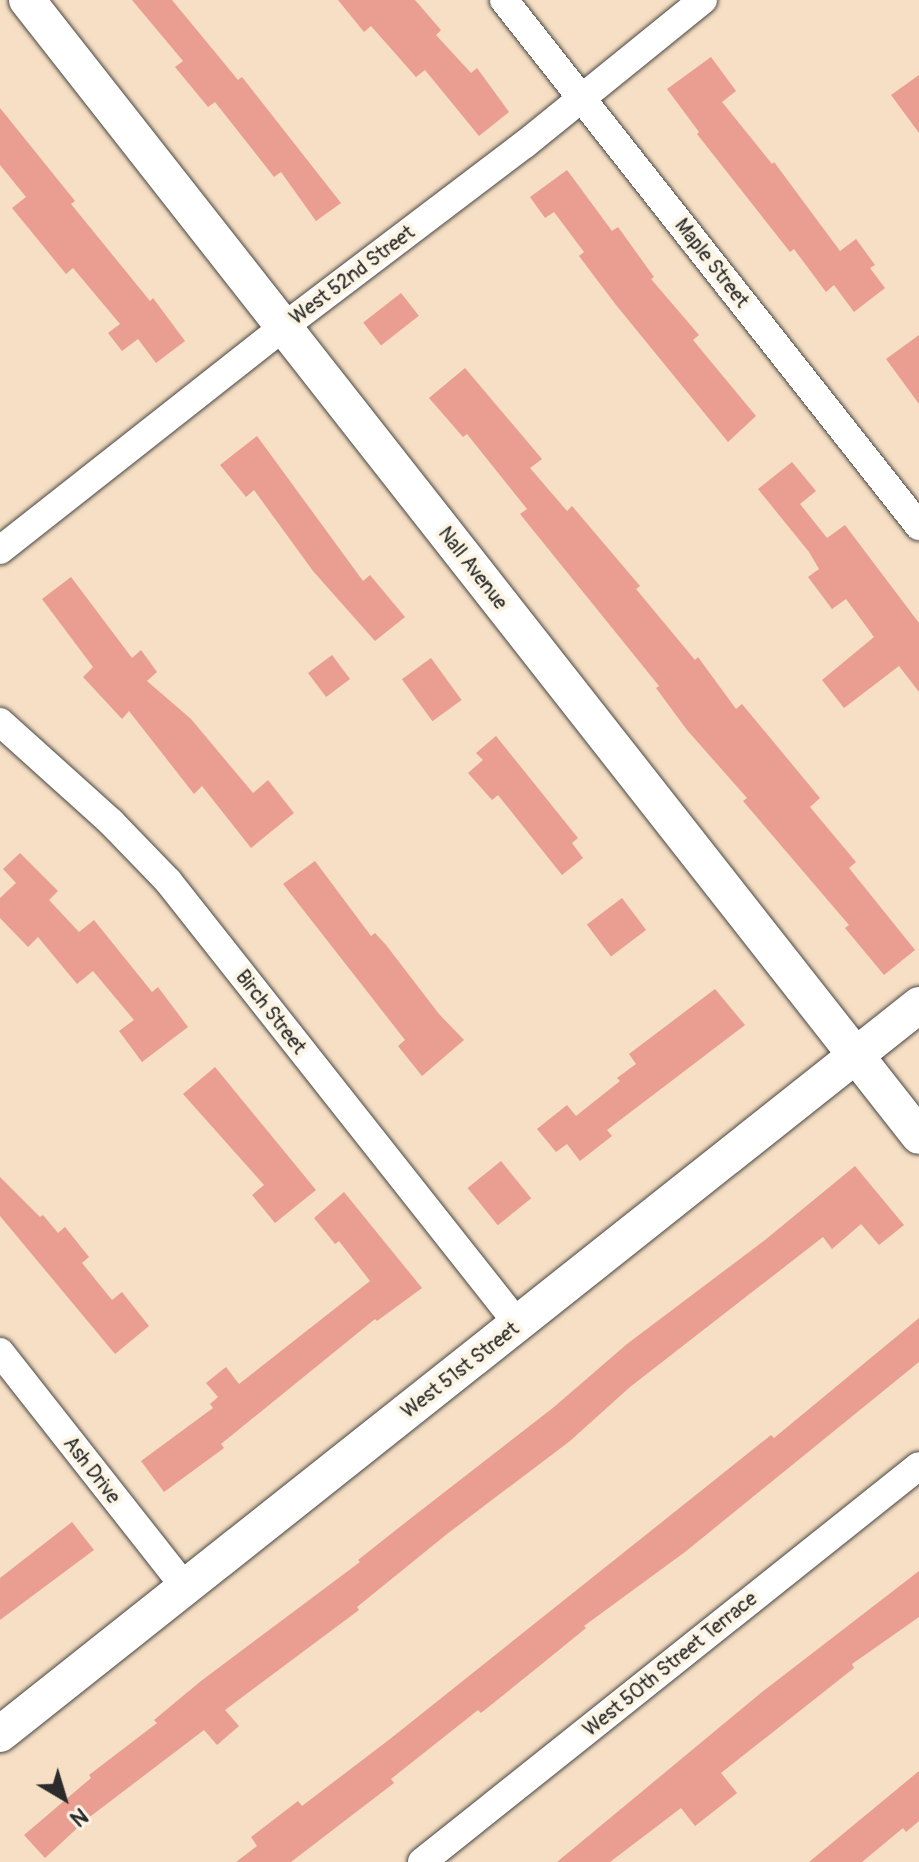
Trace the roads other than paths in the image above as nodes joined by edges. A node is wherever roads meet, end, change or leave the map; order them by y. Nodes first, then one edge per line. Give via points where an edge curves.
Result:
1 (27, 0) edge
2 (504, 0) edge
3 (703, 0) edge
4 (582, 98) junction
5 (285, 326) junction
6 (919, 526) edge
7 (0, 550) edge
8 (0, 722) edge
9 (919, 1005) edge
10 (854, 1056) junction
11 (919, 1136) edge
12 (518, 1324) junction
13 (0, 1352) edge
14 (919, 1466) edge
15 (185, 1587) junction
16 (0, 1734) edge
17 (422, 1862) edge

1 - 5 street, Nall Avenue
2 - 4 street, Maple Street
3 - 4 street, West 52nd Street
4 - 5 street, West 52nd Street
4 - 6 street, Maple Street
5 - 7 street, West 52nd Street
5 - 10 street, Nall Avenue
8 - 12 street, Birch Street via 168,881
9 - 10 street, West 51st Street
10 - 11 street, Nall Avenue
10 - 12 street, West 51st Street
12 - 15 street, West 51st Street
13 - 15 street, Ash Drive
14 - 17 street, West 50th Street Terrace
15 - 16 street, West 51st Street

